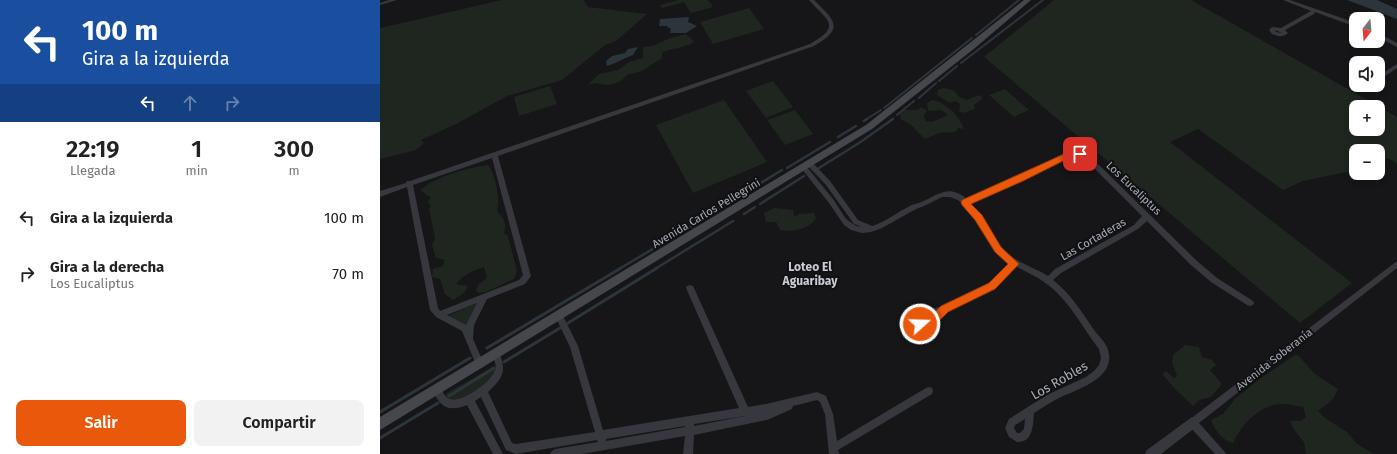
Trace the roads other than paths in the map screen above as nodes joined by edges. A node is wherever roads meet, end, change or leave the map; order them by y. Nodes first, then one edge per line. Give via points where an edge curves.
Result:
1 (395, 0) edge
2 (811, 0) edge
3 (1028, 0) edge
4 (1285, 0) edge
5 (380, 4) edge
6 (1314, 10) junction
7 (1349, 22) edge
8 (1282, 30) dead end
9 (1385, 39) edge
10 (1397, 45) edge
11 (1397, 66) edge
12 (1385, 74) edge
13 (494, 154) junction
14 (807, 166) junction
15 (409, 184) junction
16 (380, 194) edge
17 (965, 203) junction
18 (1147, 216) junction
19 (1015, 264) junction
20 (1397, 264) edge
21 (1048, 280) junction
22 (690, 288) dead end
23 (484, 297) junction
24 (1250, 303) dead end
25 (944, 309) dead end
26 (439, 315) junction
27 (558, 316) junction
28 (470, 337) junction
29 (496, 355) junction
30 (480, 364) junction
31 (437, 390) junction
32 (483, 391) junction
33 (929, 391) dead end
34 (808, 398) junction
35 (469, 399) junction
36 (745, 411) junction
37 (1030, 412) dead end
38 (690, 420) junction
39 (1192, 423) junction
40 (380, 424) edge
41 (689, 431) junction
42 (599, 435) junction
43 (552, 444) junction
44 (603, 445) junction
45 (834, 451) edge
46 (498, 454) edge
47 (551, 454) edge
48 (555, 454) edge
49 (688, 454) edge
50 (1151, 454) edge
51 (1221, 454) edge

1 - 5 street
2 - 13 street via 833,25 827,35 812,45
3 - 14 main road, Avenida Carlos Pellegrini via 884,116
4 - 6 street
6 - 7 street
6 - 8 street
9 - 10 street
11 - 12 street
13 - 15 street
13 - 23 street via 527,276 522,282
14 - 17 street via 847,224 866,231 906,213 915,212 940,195 959,197
14 - 27 main road, Avenida Carlos Pellegrini
15 - 16 street
15 - 26 street via 434,310
17 - 18 street, Los Eucaliptus via 1073,153 1078,153
17 - 19 street via 978,218 998,250
18 - 21 street, Las Cortaderas via 1136,227 1058,271
18 - 24 street, Los Eucaliptus via 1214,280
19 - 21 street
19 - 25 street via 992,286
20 - 39 street, Avenida Soberanía
21 - 37 street, Los Robles via 1062,292 1103,348 1105,361 1102,369 1093,377 1052,397
22 - 36 street
23 - 26 street
23 - 28 street via 470,324
26 - 28 street via 465,329
27 - 29 main road, Avenida Carlos Pellegrini
27 - 42 street via 574,346
28 - 30 street
29 - 30 main road, Avenida Carlos Pellegrini
29 - 32 street via 499,372
30 - 31 main road, Avenida Carlos Pellegrini
31 - 35 street via 447,403 460,403
31 - 40 main road, Avenida Carlos Pellegrini
32 - 35 street
32 - 43 street via 509,447 516,449
33 - 45 street
34 - 36 street
34 - 41 street via 767,416
34 - 45 street via 817,396 823,399 829,414
35 - 46 street
36 - 38 street
38 - 41 street
38 - 42 street
39 - 50 street, Avenida Soberanía
39 - 51 street
41 - 44 street
41 - 49 street
42 - 43 street
42 - 44 street
43 - 47 street
44 - 48 street

